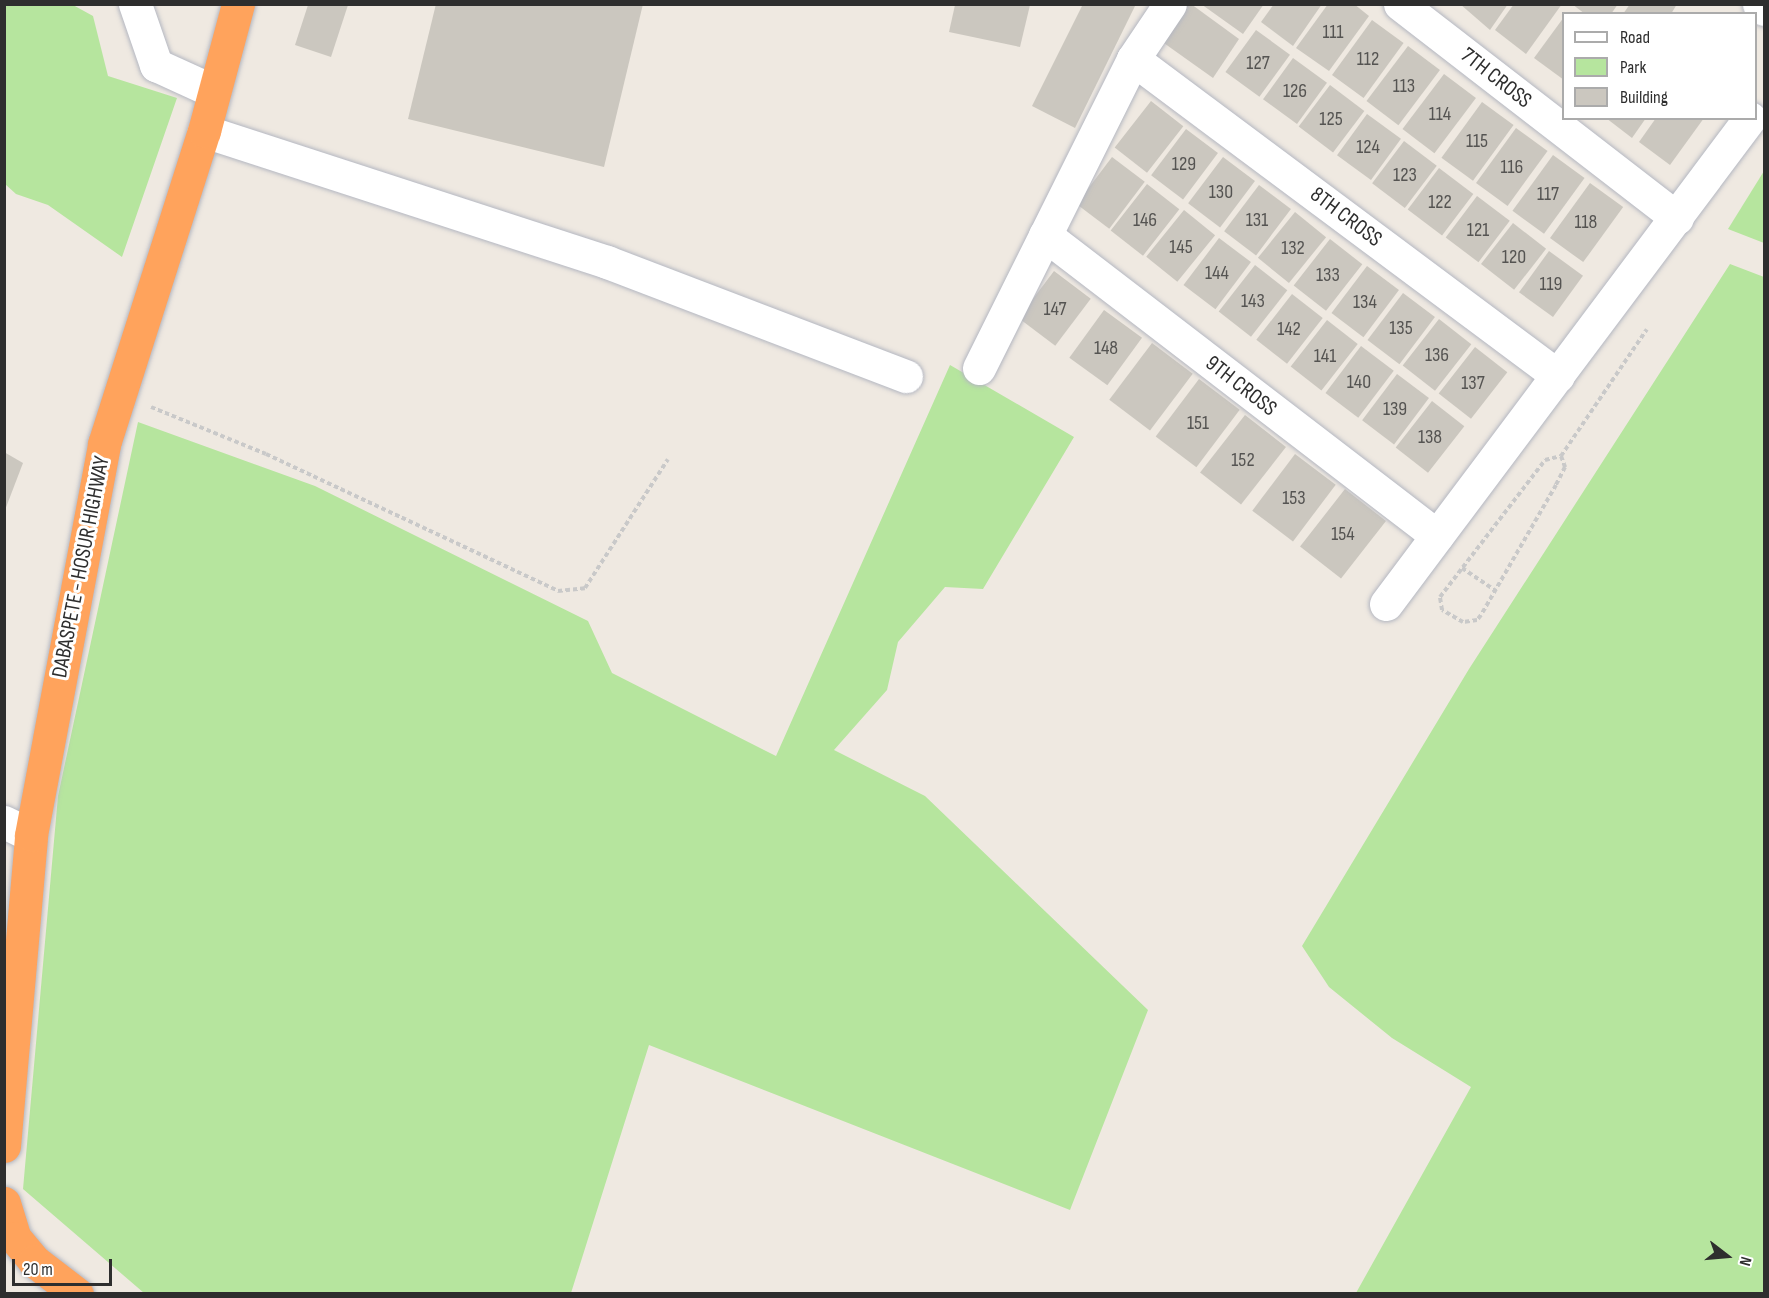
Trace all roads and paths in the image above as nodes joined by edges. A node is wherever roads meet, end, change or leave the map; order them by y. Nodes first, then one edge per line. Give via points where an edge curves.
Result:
1 (135, 4) edge
2 (238, 4) edge
3 (1170, 4) edge
4 (1400, 4) edge
5 (1759, 4) edge
6 (1764, 9) edge
7 (1133, 59) junction
8 (213, 91) junction
9 (1749, 120) edge
10 (204, 131) junction
11 (1677, 218) junction
12 (1045, 235) junction
13 (1647, 329) dead end
14 (979, 368) dead end
15 (906, 376) dead end
16 (1558, 376) junction
17 (119, 395) junction
18 (1561, 456) junction
19 (668, 459) dead end
20 (1437, 536) junction
21 (1462, 568) junction
22 (1495, 590) junction
23 (1386, 604) dead end
24 (18, 828) edge
25 (4, 1146) edge
26 (4, 1203) edge
27 (76, 1293) edge

1 - 8 street via 156,65
2 - 8 highway, DABASPETE - HOSUR HIGHWAY
3 - 7 street
4 - 11 street, 7TH CROSS
5 - 6 street
7 - 12 street
7 - 16 street, 8TH CROSS
8 - 10 highway, DABASPETE - HOSUR HIGHWAY
9 - 11 street
10 - 15 street via 607,262
10 - 17 highway, DABASPETE - HOSUR HIGHWAY
11 - 16 street
12 - 14 street
12 - 20 street, 9TH CROSS
13 - 18 path
16 - 20 street
17 - 19 path via 266,454 558,591 585,588
17 - 24 highway, DABASPETE - HOSUR HIGHWAY via 104,444
18 - 21 path via 1545,460
18 - 22 path via 1565,467
20 - 23 street
21 - 22 path
21 - 22 path via 1440,597 1442,610 1452,617 1463,622 1477,620
24 - 25 highway, DABASPETE - HOSUR HIGHWAY
26 - 27 highway via 15,1238 34,1261

